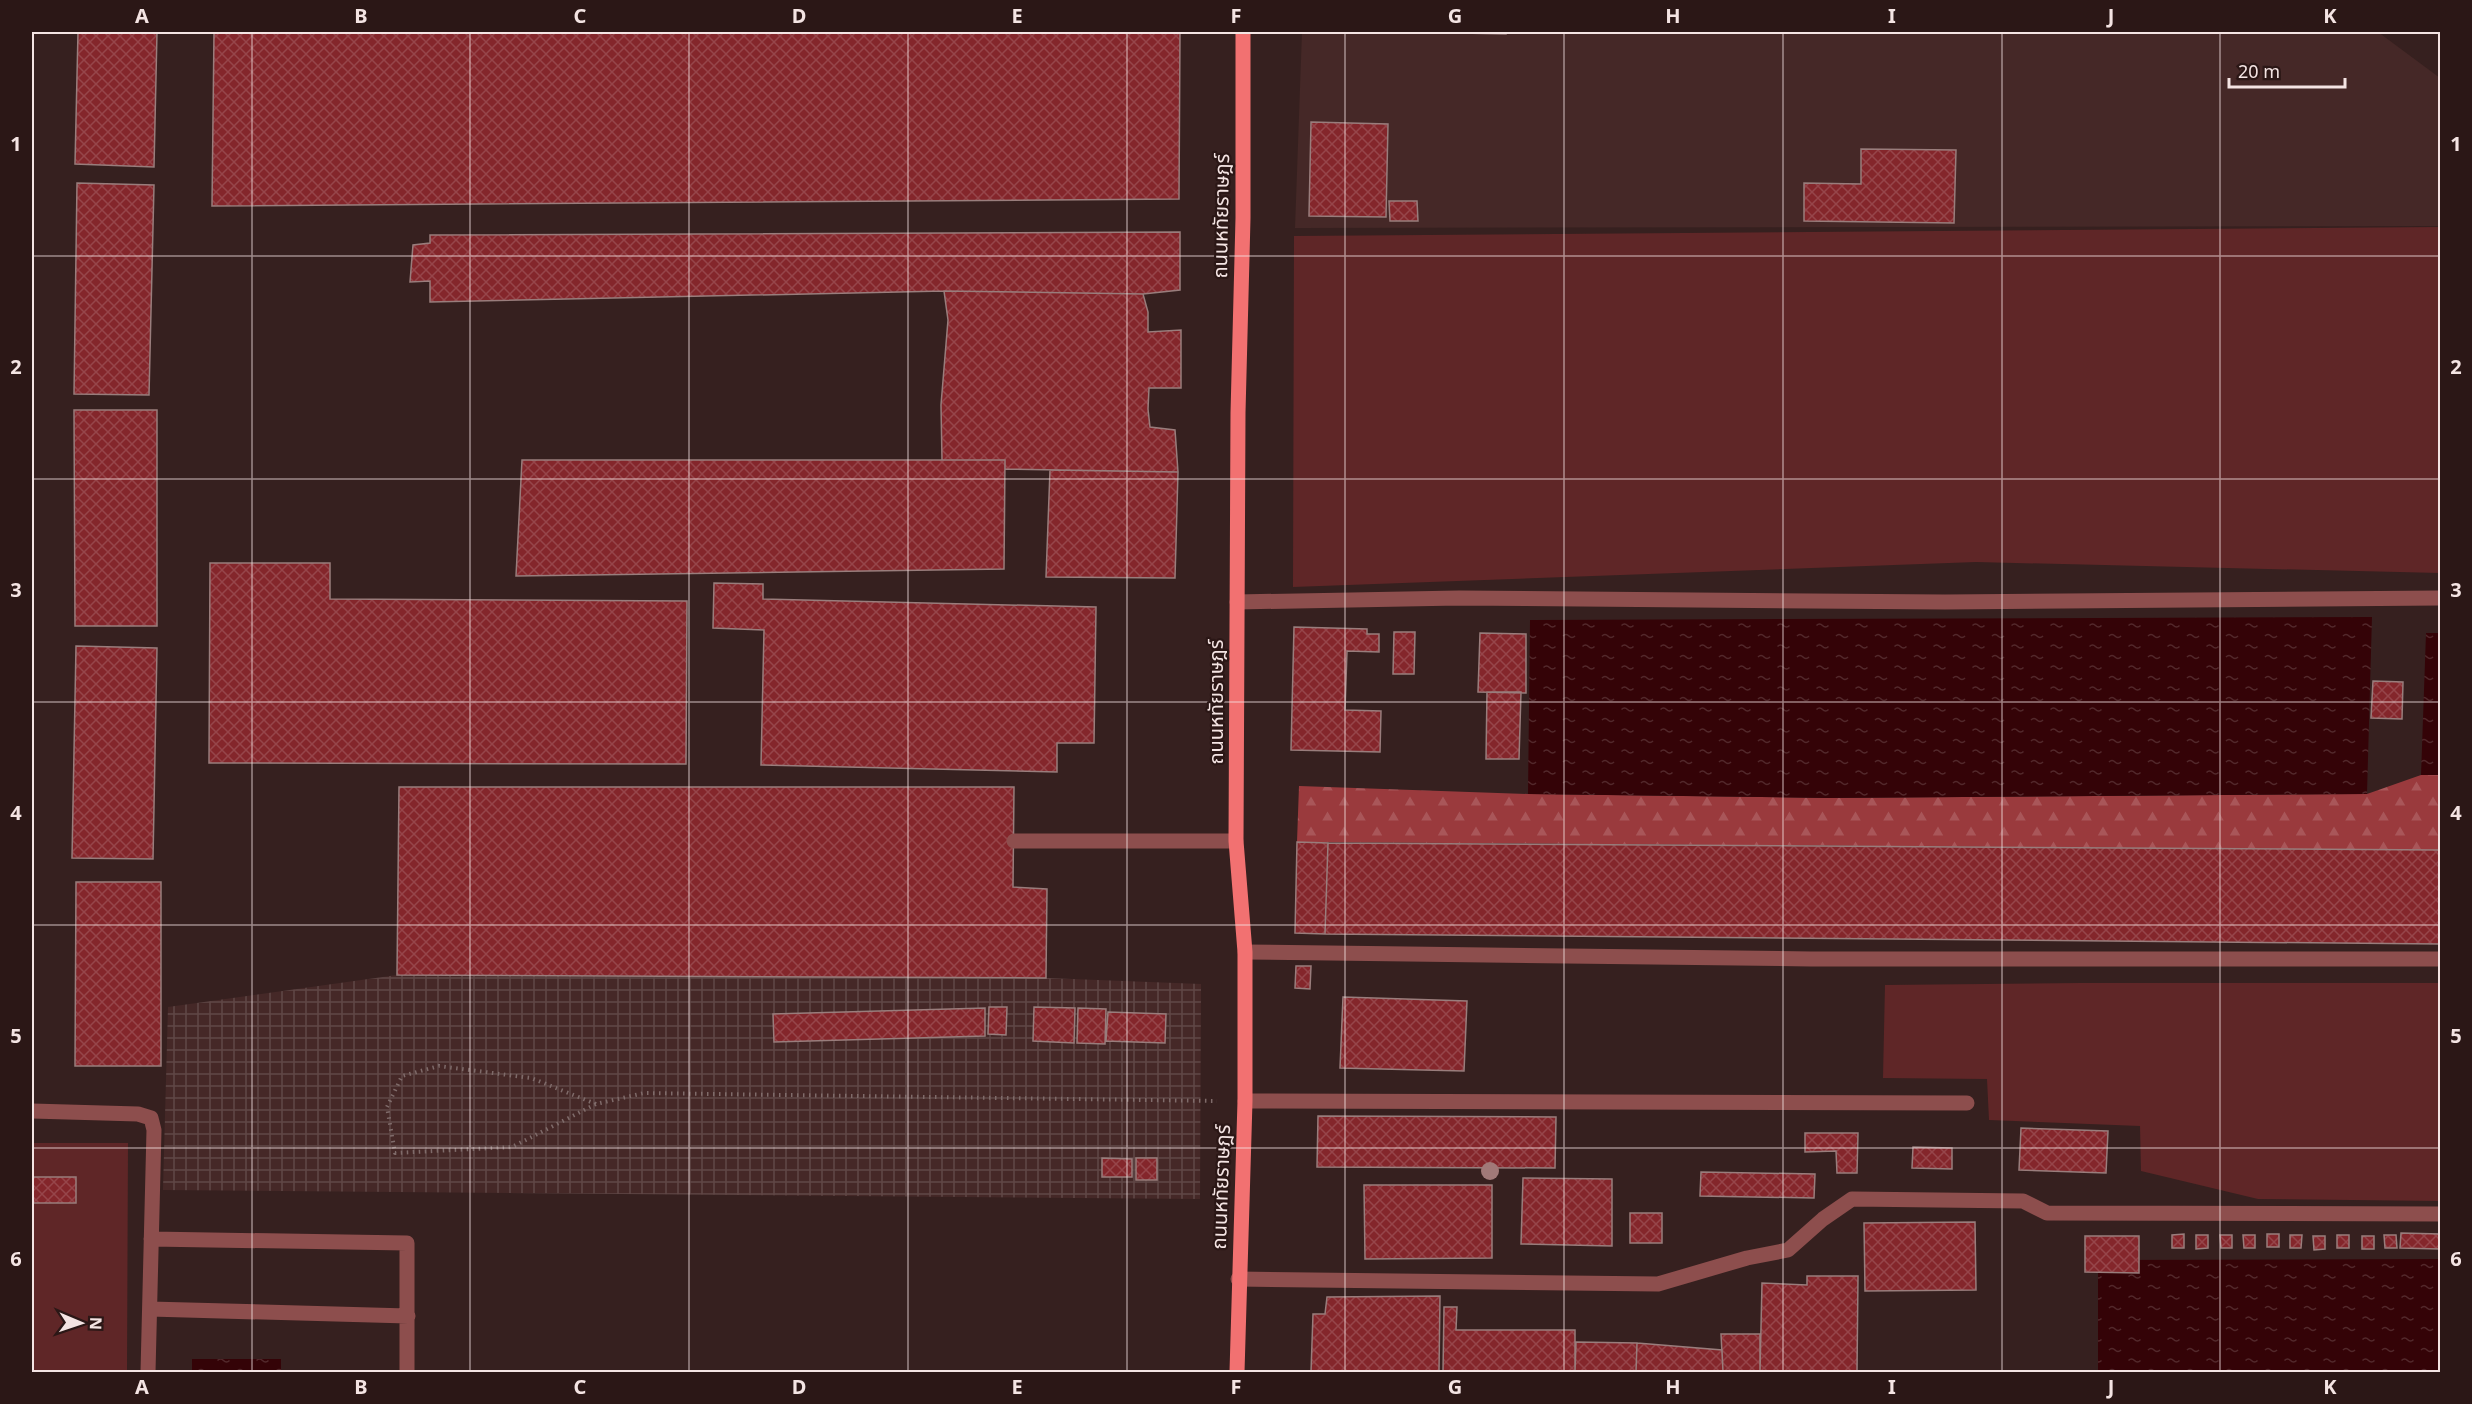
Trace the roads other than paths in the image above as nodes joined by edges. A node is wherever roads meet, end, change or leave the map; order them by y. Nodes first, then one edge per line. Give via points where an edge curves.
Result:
1 (1244, 32) edge
2 (2440, 598) edge
3 (1237, 602) junction
4 (1014, 841) dead end
5 (1236, 841) junction
6 (1245, 952) junction
7 (2440, 959) edge
8 (1245, 1101) junction
9 (1967, 1103) dead end
10 (32, 1112) edge
11 (2440, 1214) edge
12 (151, 1239) junction
13 (1238, 1279) junction
14 (150, 1309) junction
15 (408, 1316) junction
16 (148, 1372) edge
17 (407, 1372) edge
18 (1237, 1372) edge

1 - 3 main road, ถนนหทัยราษฎร์
2 - 3 street via 1957,602 1459,598
3 - 5 main road, ถนนหทัยราษฎร์
4 - 5 street
5 - 6 main road, ถนนหทัยราษฎร์
6 - 7 street
6 - 8 main road, ถนนหทัยราษฎร์
8 - 9 street
8 - 13 main road, ถนนหทัยราษฎร์
10 - 12 street via 138,1114 150,1118 154,1130
11 - 13 street via 2047,1213 2023,1201 1852,1199 1788,1250 1658,1284
12 - 14 street
12 - 15 street via 407,1243
13 - 18 main road, ถนนหทัยราษฎร์
14 - 15 street
14 - 16 street
15 - 17 street

